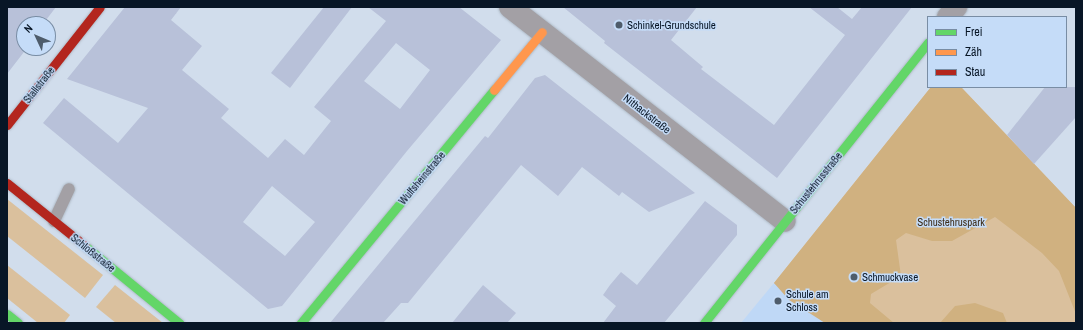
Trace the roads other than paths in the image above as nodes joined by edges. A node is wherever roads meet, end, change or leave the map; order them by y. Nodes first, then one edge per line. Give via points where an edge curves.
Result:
1 (100, 7) edge
2 (510, 7) edge
3 (956, 7) edge
4 (949, 16) edge
5 (542, 32) junction
6 (927, 43) edge
7 (7, 125) edge
8 (7, 183) edge
9 (69, 189) dead end
10 (54, 221) junction
11 (785, 222) junction
12 (7, 314) edge
13 (18, 323) edge
14 (179, 323) edge
15 (301, 323) edge
16 (704, 323) edge

1 - 7 street, Stallstraße
2 - 5 street, Nithackstraße
3 - 4 street
5 - 11 street, Nithackstraße
5 - 15 street, Wulfsheinstraße
6 - 11 street, Schustehrusstraße
8 - 10 street, Schloßstraße
9 - 10 lane
10 - 14 street, Schloßstraße
11 - 16 street, Schustehrusstraße
12 - 13 street

